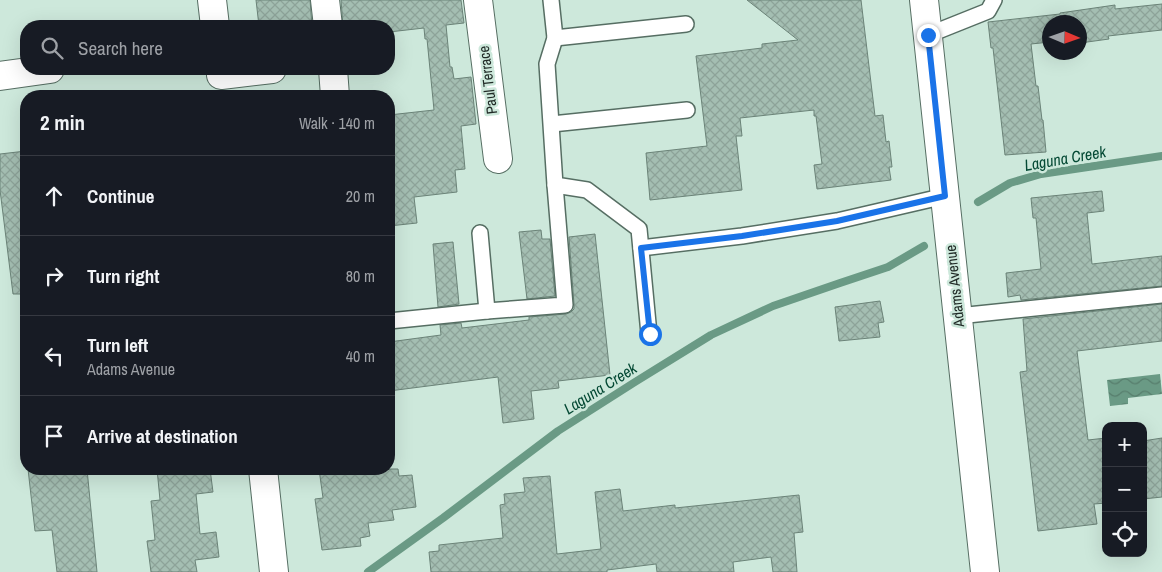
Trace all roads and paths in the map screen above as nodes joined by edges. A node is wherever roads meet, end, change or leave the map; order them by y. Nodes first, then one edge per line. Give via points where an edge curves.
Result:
1 (212, 0) edge
2 (325, 0) edge
3 (478, 0) edge
4 (551, 0) edge
5 (924, 0) edge
6 (994, 0) edge
7 (214, 20) edge
8 (327, 20) edge
9 (686, 24) dead end
10 (928, 35) junction
11 (555, 38) junction
12 (20, 73) edge
13 (244, 75) edge
14 (333, 75) edge
15 (0, 76) edge
16 (221, 80) edge
17 (335, 90) edge
18 (687, 110) dead end
19 (552, 124) junction
20 (498, 159) dead end
21 (555, 185) junction
22 (945, 196) junction
23 (480, 233) dead end
24 (641, 248) junction
25 (1162, 295) edge
26 (487, 311) junction
27 (958, 316) junction
28 (395, 320) edge
29 (650, 334) dead end
30 (264, 475) edge
31 (274, 572) edge
32 (985, 572) edge

1 - 7 street
2 - 8 street
3 - 20 street, Paul Terrace
4 - 11 lane
5 - 10 street, Adams Avenue
6 - 10 lane via 988,11
9 - 11 lane
10 - 22 street, Adams Avenue
11 - 19 lane via 547,64
12 - 15 street
13 - 16 street
14 - 17 street
18 - 19 lane
19 - 21 lane
21 - 24 lane via 587,190 639,229
21 - 26 lane via 565,305
22 - 24 lane via 837,221
22 - 27 street, Adams Avenue
23 - 26 lane
24 - 29 lane
25 - 27 lane
26 - 28 lane
27 - 32 street, Adams Avenue
30 - 31 street

